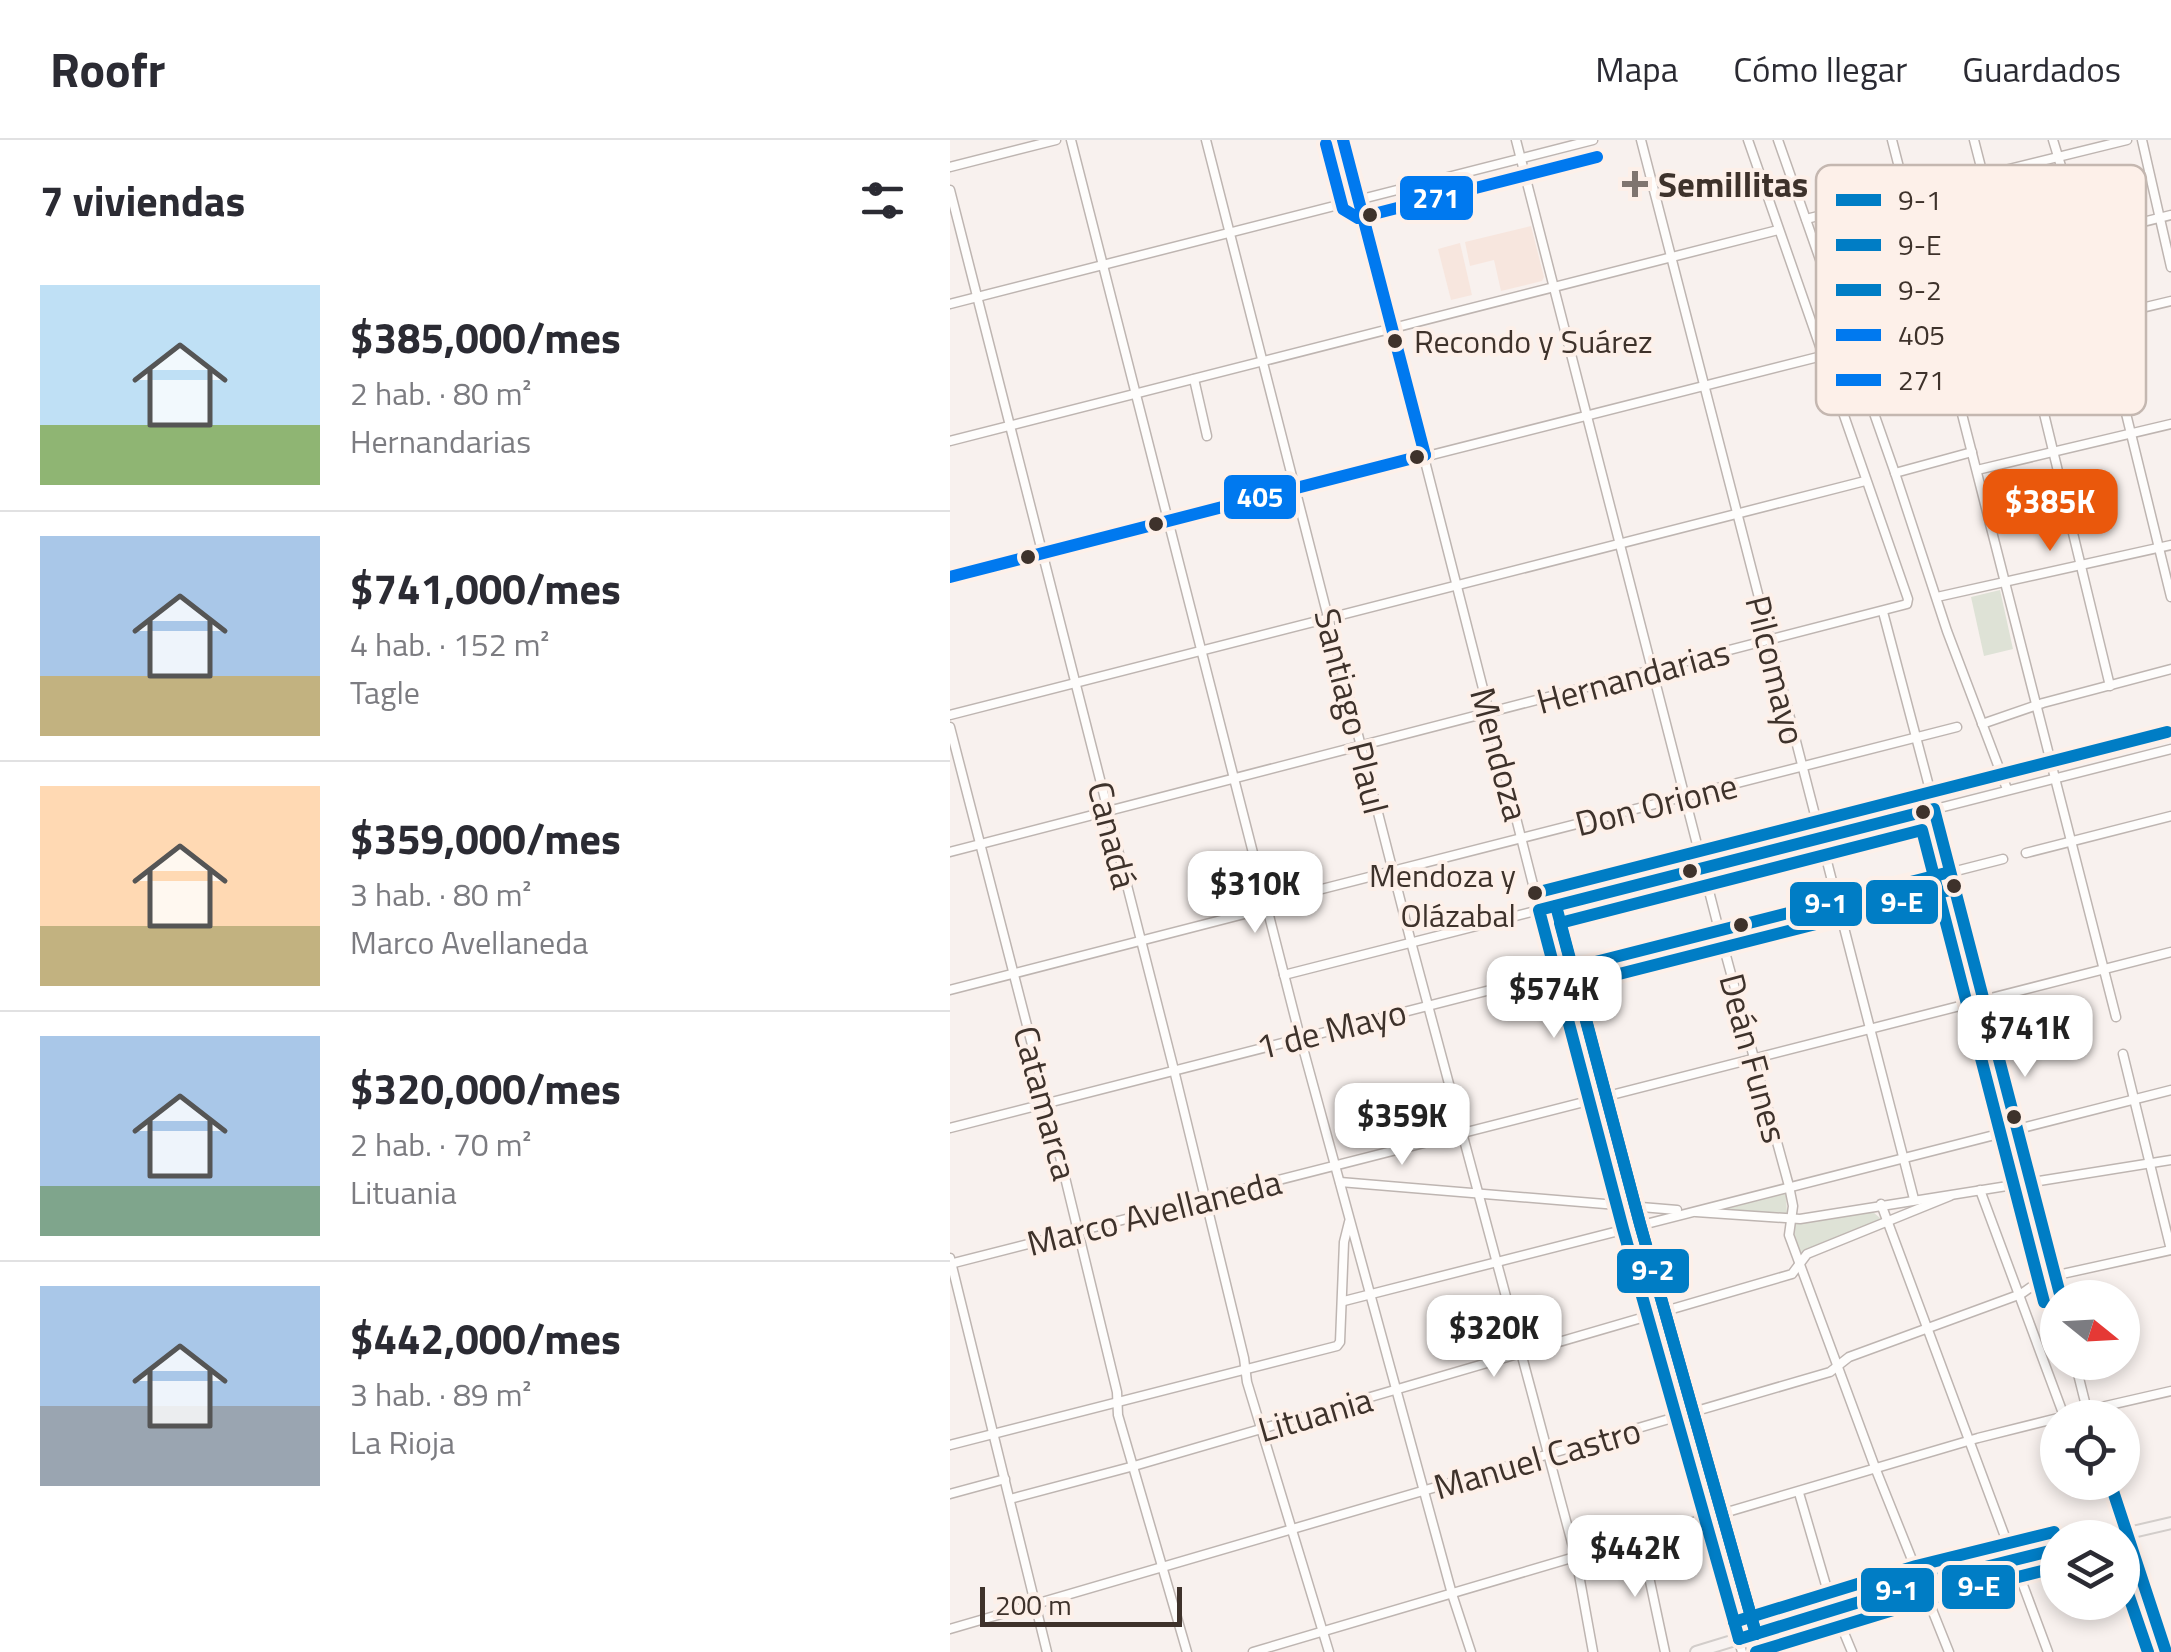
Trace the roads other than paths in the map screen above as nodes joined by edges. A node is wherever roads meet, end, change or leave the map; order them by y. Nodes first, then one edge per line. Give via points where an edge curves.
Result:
1 (1056, 140) edge
2 (1071, 140) edge
3 (1206, 140) edge
4 (1343, 140) edge
5 (1516, 140) edge
6 (1593, 140) edge
7 (1641, 140) edge
8 (1748, 140) edge
9 (1778, 140) edge
10 (1892, 140) edge
11 (1974, 140) edge
12 (2053, 140) edge
13 (2126, 140) edge
14 (2142, 140) edge
15 (2058, 158) junction
16 (1521, 159) junction
17 (1898, 165) edge
18 (1980, 165) edge
19 (2030, 165) edge
20 (2060, 165) edge
21 (950, 166) edge
22 (950, 190) edge
23 (1359, 201) junction
24 (2171, 215) edge
25 (1816, 218) edge
26 (2160, 218) junction
27 (1806, 220) junction
28 (2146, 222) edge
29 (1778, 230) junction
30 (1231, 234) junction
31 (1816, 249) edge
32 (1671, 257) junction
33 (1104, 266) junction
34 (2171, 266) edge
35 (1554, 286) junction
36 (978, 297) junction
37 (2171, 301) edge
38 (950, 304) edge
39 (2146, 307) edge
40 (1393, 329) junction
41 (1816, 339) edge
42 (1816, 357) edge
43 (1263, 362) junction
44 (1194, 379) junction
45 (1703, 385) junction
46 (1138, 393) junction
47 (1587, 414) junction
48 (1842, 415) edge
49 (1874, 415) edge
50 (1963, 415) edge
51 (2045, 415) edge
52 (2126, 415) edge
53 (2171, 424) edge
54 (1010, 426) junction
55 (2131, 433) junction
56 (1208, 436) dead end
57 (950, 441) edge
58 (2054, 451) junction
59 (1972, 452) junction
60 (1424, 455) junction
61 (1977, 470) junction
62 (1895, 473) junction
63 (1865, 481) junction
64 (1295, 489) junction
65 (1736, 513) junction
66 (1169, 521) junction
67 (1620, 542) junction
68 (2171, 545) edge
69 (2160, 547) junction
70 (1042, 553) junction
71 (2082, 567) junction
72 (950, 577) edge
73 (2006, 583) junction
74 (1456, 585) junction
75 (1937, 597) junction
76 (2171, 597) edge
77 (1883, 612) junction
78 (1328, 618) junction
79 (1768, 641) junction
80 (1201, 649) junction
81 (1652, 670) junction
82 (2171, 670) edge
83 (1074, 683) junction
84 (2110, 686) junction
85 (2036, 706) junction
86 (1489, 714) junction
87 (950, 715) edge
88 (1982, 724) junction
89 (1957, 727) dead end
90 (950, 728) edge
91 (1916, 738) junction
92 (1360, 744) junction
93 (2171, 749) edge
94 (1801, 768) junction
95 (1233, 777) junction
96 (2054, 778) junction
97 (2007, 789) junction
98 (1686, 797) junction
99 (1934, 809) junction
100 (1107, 812) junction
101 (2171, 816) edge
102 (1522, 838) junction
103 (1819, 838) junction
104 (2069, 842) junction
105 (980, 844) junction
106 (950, 852) edge
107 (2026, 853) dead end
108 (2003, 859) dead end
109 (1703, 868) junction
110 (1393, 872) junction
111 (1950, 872) junction
112 (1835, 901) junction
113 (1266, 906) junction
114 (1539, 910) junction
115 (1719, 930) junction
116 (1140, 942) junction
117 (1411, 942) junction
118 (2171, 952) edge
119 (2104, 968) junction
120 (1556, 972) junction
121 (1013, 974) junction
122 (1284, 975) junction
123 (950, 990) edge
124 (1984, 998) junction
125 (1428, 1004) junction
126 (2116, 1016) dead end
127 (1868, 1029) junction
128 (1300, 1036) junction
129 (2124, 1054) dead end
130 (1754, 1058) junction
131 (1174, 1070) junction
132 (2171, 1090) edge
133 (2134, 1098) junction
134 (1588, 1100) junction
135 (1047, 1103) junction
136 (2018, 1127) junction
137 (950, 1128) edge
138 (1462, 1134) junction
139 (1903, 1158) junction
140 (2171, 1160) edge
141 (2151, 1163) junction
142 (1335, 1166) junction
143 (1340, 1182) junction
144 (2034, 1182) junction
145 (1789, 1186) junction
146 (1980, 1190) junction
147 (1479, 1195) junction
148 (1950, 1196) junction
149 (1206, 1199) junction
150 (1914, 1199) junction
151 (1881, 1204) junction
152 (1618, 1206) junction
153 (1687, 1211) junction
154 (1350, 1217) junction
155 (1792, 1219) junction
156 (1888, 1223) junction
157 (1623, 1229) junction
158 (1080, 1231) junction
159 (2171, 1250) edge
160 (1496, 1261) junction
161 (950, 1262) edge
162 (1800, 1263) junction
163 (2056, 1275) junction
164 (2057, 1280) edge
165 (1370, 1294) junction
166 (2016, 1295) junction
167 (1344, 1300) junction
168 (1648, 1315) junction
169 (1926, 1328) junction
170 (1521, 1352) junction
171 (1838, 1365) junction
172 (1245, 1372) junction
173 (1396, 1390) junction
174 (2171, 1391) edge
175 (2054, 1400) edge
176 (2139, 1400) edge
177 (1118, 1403) junction
178 (1676, 1418) junction
179 (2040, 1422) edge
180 (1261, 1429) junction
181 (994, 1435) junction
182 (1970, 1441) junction
183 (950, 1445) edge
184 (1548, 1454) junction
185 (1134, 1466) junction
186 (1876, 1470) junction
187 (1006, 1479) junction
188 (1424, 1491) junction
189 (1799, 1493) junction
190 (950, 1494) edge
191 (1010, 1499) junction
192 (1703, 1520) junction
193 (2171, 1523) edge
194 (2140, 1530) edge
195 (1290, 1531) junction
196 (1641, 1539) junction
197 (2040, 1553) edge
198 (1576, 1558) junction
199 (2013, 1559) junction
200 (1162, 1568) junction
201 (2140, 1570) edge
202 (1921, 1583) junction
203 (1452, 1594) junction
204 (1035, 1604) junction
205 (1834, 1609) junction
206 (950, 1629) edge
207 (1320, 1631) junction
208 (1739, 1638) junction
209 (1047, 1652) edge
210 (1187, 1652) edge
211 (1252, 1652) edge
212 (1329, 1652) edge
213 (1471, 1652) edge
214 (1593, 1652) edge
215 (1665, 1652) edge
216 (1696, 1652) edge
217 (1742, 1652) edge
218 (1852, 1652) edge
219 (1950, 1652) edge
220 (2048, 1652) edge
221 (2169, 1652) edge

1 - 21 street
2 - 33 street
3 - 30 street, Santiago Plaul
4 - 23 street, Mendoza
5 - 16 street, Deán Funes
6 - 16 street
7 - 32 street, Pilcomayo
8 - 29 street
9 - 27 street
10 - 17 street
11 - 18 street
12 - 15 street
13 - 15 street
14 - 26 street
15 - 19 street
15 - 20 street
16 - 23 street
16 - 35 street, Deán Funes
22 - 36 street, Canadá
23 - 30 street
23 - 40 street, Mendoza
24 - 26 street
25 - 27 street
26 - 28 street
26 - 34 street
27 - 31 street
29 - 32 street
29 - 41 street
30 - 33 street
30 - 43 street, Santiago Plaul
32 - 35 street
32 - 45 street, Pilcomayo
33 - 36 street
33 - 46 street
35 - 40 street
35 - 47 street, Deán Funes
36 - 38 street
36 - 54 street, Canadá
37 - 39 street
40 - 43 street
40 - 60 street, Mendoza
42 - 45 street
43 - 44 street
43 - 64 street, Santiago Plaul
44 - 46 street
44 - 56 street
45 - 47 street
45 - 65 street, Pilcomayo
46 - 54 street
46 - 66 street
47 - 60 street
47 - 67 street, Deán Funes
48 - 63 street
49 - 62 street
50 - 59 street
51 - 58 street
52 - 55 street
53 - 55 street
54 - 57 street
54 - 70 street, Canadá
55 - 58 street
55 - 69 street
58 - 61 street
58 - 71 street
59 - 61 street
59 - 62 street
60 - 64 street
60 - 74 street, Mendoza
61 - 73 street
62 - 75 street
63 - 65 street
63 - 77 street, Hernandarias via 1908,602
64 - 66 street
64 - 78 street, Santiago Plaul
65 - 67 street
65 - 79 street, Pilcomayo
66 - 70 street
66 - 80 street
67 - 74 street
67 - 81 street, Deán Funes
68 - 69 street
69 - 71 street
69 - 76 street
70 - 72 street
70 - 83 street, Canadá
71 - 73 street
71 - 84 street
73 - 75 street
73 - 85 street
74 - 78 street
74 - 86 street, Mendoza
75 - 88 street
77 - 79 street, Hernandarias
77 - 91 street
78 - 80 street
78 - 92 street, Santiago Plaul
79 - 81 street, Hernandarias
79 - 94 street, Pilcomayo
80 - 83 street
80 - 95 street
81 - 86 street, Hernandarias
81 - 98 street, Deán Funes
82 - 84 street
83 - 87 street
83 - 100 street, Canadá
84 - 85 street
85 - 88 street
85 - 96 street
86 - 92 street, Hernandarias
86 - 102 street, Mendoza
88 - 97 street
89 - 91 street, Don Orione
90 - 105 street, Catamarca
91 - 94 street, Don Orione
91 - 99 street
92 - 95 street, Hernandarias
92 - 110 street, Santiago Plaul
93 - 96 street
94 - 98 street, Don Orione
94 - 103 street, Pilcomayo
95 - 100 street, Hernandarias
95 - 113 street
96 - 97 street
96 - 104 street
97 - 99 street
98 - 102 street, Don Orione
98 - 109 street, Deán Funes
99 - 103 street
99 - 111 street
100 - 105 street, Hernandarias
100 - 116 street, Canadá
101 - 104 street
102 - 110 street, Don Orione
102 - 114 street, Mendoza
103 - 109 street
103 - 112 street, Pilcomayo
104 - 107 street
104 - 119 street
105 - 106 street, Hernandarias
105 - 121 street, Catamarca
108 - 111 street, 1 de Mayo
109 - 114 street
109 - 115 street, Deán Funes
110 - 113 street, Don Orione
110 - 117 street, Santiago Plaul
111 - 112 street, 1 de Mayo
111 - 124 street
112 - 115 street, 1 de Mayo
112 - 127 street, Pilcomayo
113 - 116 street, Don Orione
113 - 122 street
114 - 117 street
114 - 120 street, Mendoza
115 - 120 street, 1 de Mayo
115 - 130 street, Deán Funes
116 - 121 street, Don Orione
116 - 131 street, Canadá
117 - 122 street
117 - 125 street, Santiago Plaul
118 - 119 street, Marco Avellaneda
119 - 124 street, Marco Avellaneda
119 - 126 street
120 - 125 street, 1 de Mayo
120 - 134 street, Mendoza
121 - 123 street, Don Orione
121 - 135 street, Catamarca
122 - 128 street
124 - 127 street, Marco Avellaneda
124 - 136 street
125 - 128 street, 1 de Mayo
125 - 138 street, Santiago Plaul
127 - 130 street, Marco Avellaneda
127 - 139 street, Pilcomayo
128 - 131 street, 1 de Mayo
128 - 142 street
129 - 133 street
130 - 134 street, Marco Avellaneda
130 - 145 street, Deán Funes
131 - 135 street, 1 de Mayo
131 - 149 street, Canadá
132 - 133 street
133 - 136 street
133 - 141 street
134 - 138 street, Marco Avellaneda
134 - 152 street, Mendoza
135 - 137 street, 1 de Mayo
135 - 158 street, Catamarca
136 - 139 street
136 - 144 street
138 - 142 street, Marco Avellaneda
138 - 147 street, Santiago Plaul
139 - 145 street
139 - 150 street, Pilcomayo
140 - 141 street
141 - 144 street
141 - 159 street
142 - 143 street
142 - 149 street, Marco Avellaneda
143 - 147 street
143 - 154 street
144 - 146 street
144 - 163 street
145 - 153 street
145 - 155 street, Deán Funes
146 - 148 street
146 - 166 street
147 - 152 street
147 - 160 street, Santiago Plaul
148 - 150 street
148 - 156 street, Lituania
149 - 158 street, Marco Avellaneda
149 - 172 street, Canadá
150 - 151 street
151 - 155 street
151 - 156 street
152 - 153 street
152 - 157 street, Mendoza
153 - 155 street
153 - 157 street
154 - 165 street
154 - 167 street
155 - 162 street, Deán Funes via 1789,1235
156 - 162 street, Lituania via 1807,1254
156 - 169 street
157 - 160 street
157 - 168 street, Mendoza
158 - 161 street, Marco Avellaneda
158 - 177 street, Catamarca
159 - 163 street, Manuel Castro
160 - 165 street
160 - 170 street, Santiago Plaul
161 - 181 street
162 - 168 street, Lituania via 1792,1274
162 - 171 street, Deán Funes
163 - 164 street
163 - 166 street, Manuel Castro
165 - 167 street
165 - 173 street
166 - 169 street, Manuel Castro
166 - 175 street
167 - 172 street via 1337,1346
168 - 170 street, Lituania
168 - 178 street, Mendoza
169 - 171 street, Manuel Castro
169 - 182 street
170 - 173 street, Lituania
170 - 184 street, Santiago Plaul
171 - 178 street, Manuel Castro
171 - 186 street, Deán Funes
172 - 177 street
172 - 180 street, Canadá
173 - 180 street, Lituania
173 - 188 street
174 - 176 street
177 - 181 street
177 - 185 street, Catamarca
178 - 184 street, Manuel Castro
178 - 192 street, Mendoza
179 - 182 street
180 - 185 street, Lituania
180 - 195 street, Canadá
181 - 183 street
181 - 187 street
182 - 186 street
182 - 199 street
184 - 188 street, Manuel Castro
184 - 198 street, Santiago Plaul
185 - 191 street, Lituania
185 - 200 street, Catamarca
186 - 189 street
186 - 202 street, Deán Funes
187 - 190 street
187 - 191 street
188 - 195 street, Manuel Castro
188 - 203 street
189 - 192 street
189 - 205 street
191 - 204 street
192 - 196 street
192 - 208 street, Mendoza
193 - 194 main road
195 - 200 street, Manuel Castro
195 - 207 street, Canadá
196 - 198 street
196 - 215 street
197 - 199 main road
198 - 203 street
198 - 214 street, Santiago Plaul
199 - 202 main road
199 - 220 street
200 - 204 street, Manuel Castro
200 - 210 street, Catamarca
201 - 221 street
202 - 205 main road
202 - 219 street, Deán Funes
203 - 207 street
203 - 213 street
204 - 206 street, Manuel Castro
204 - 209 street
205 - 208 main road
205 - 218 street
207 - 211 street
207 - 212 street, Canadá
208 - 216 main road
208 - 217 street, Mendoza

